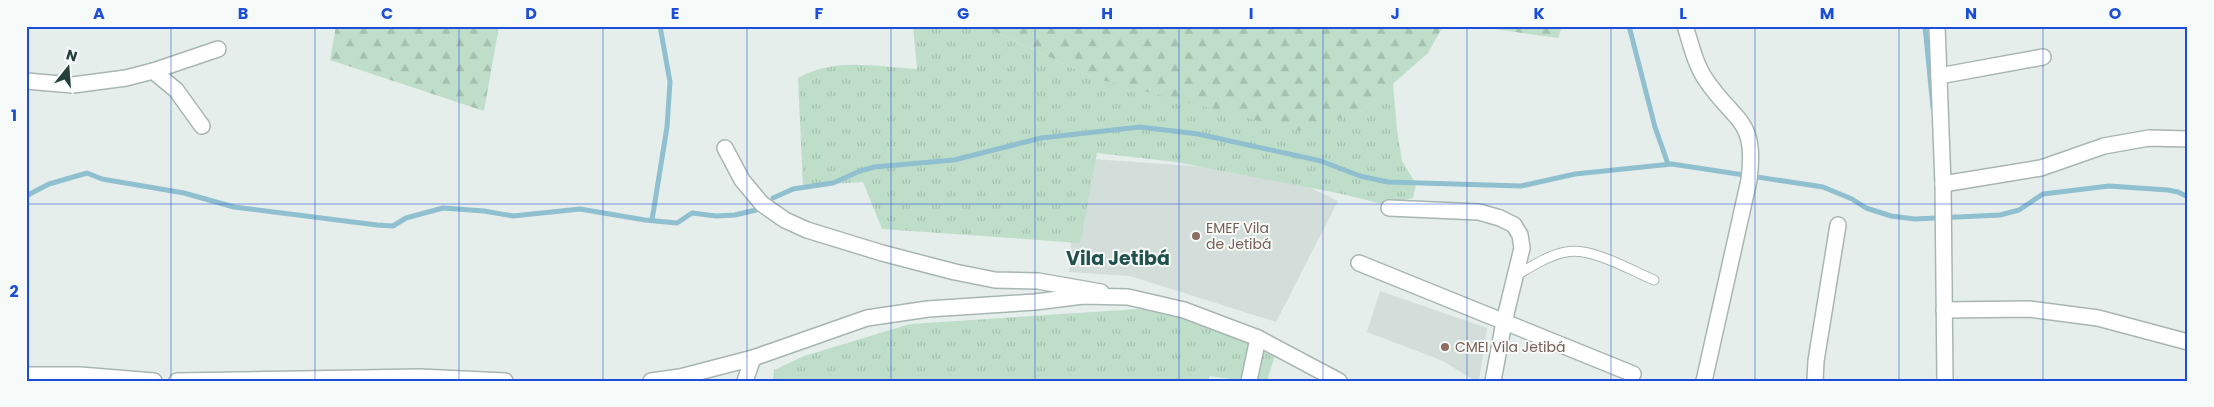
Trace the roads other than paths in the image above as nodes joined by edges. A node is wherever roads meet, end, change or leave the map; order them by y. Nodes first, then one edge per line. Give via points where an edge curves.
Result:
1 (1685, 26) edge
2 (1937, 26) edge
3 (218, 49) dead end
4 (2043, 57) dead end
5 (153, 71) junction
6 (1939, 76) junction
7 (26, 81) edge
8 (202, 126) dead end
9 (2188, 139) edge
10 (725, 148) dead end
11 (1944, 184) junction
12 (1389, 208) dead end
13 (1838, 225) dead end
14 (1359, 263) dead end
15 (1517, 275) junction
16 (1654, 280) dead end
17 (1128, 297) junction
18 (1944, 310) junction
19 (1504, 322) junction
20 (1258, 338) junction
21 (2188, 342) edge
22 (754, 358) junction
23 (1634, 374) dead end
24 (26, 375) edge
25 (154, 381) edge
26 (177, 381) edge
27 (505, 381) edge
28 (651, 381) edge
29 (745, 381) edge
30 (1249, 381) edge
31 (1339, 381) edge
32 (1493, 381) edge
33 (1704, 381) edge
34 (1815, 381) edge
35 (1945, 381) edge

1 - 33 street via 1706,80 1748,131 1751,147 1749,180
2 - 6 street
3 - 5 street
4 - 6 street
5 - 7 street via 73,85
5 - 8 street via 176,90
6 - 11 street
9 - 11 street via 2149,138 2104,146 2042,168
10 - 17 street via 742,180 762,204 807,230 954,272
11 - 18 street
12 - 15 street via 1479,212 1514,225 1522,248
13 - 34 street
14 - 19 street
15 - 16 lane via 1550,257 1577,251 1593,254
15 - 19 street
17 - 20 street via 1184,310
17 - 22 street via 1083,296 928,309 867,318
18 - 21 street via 2029,309 2098,318
18 - 35 street
19 - 23 street
19 - 32 street
20 - 30 street
20 - 31 street
22 - 28 street
22 - 29 street
24 - 25 street via 80,375
26 - 27 street via 393,377

